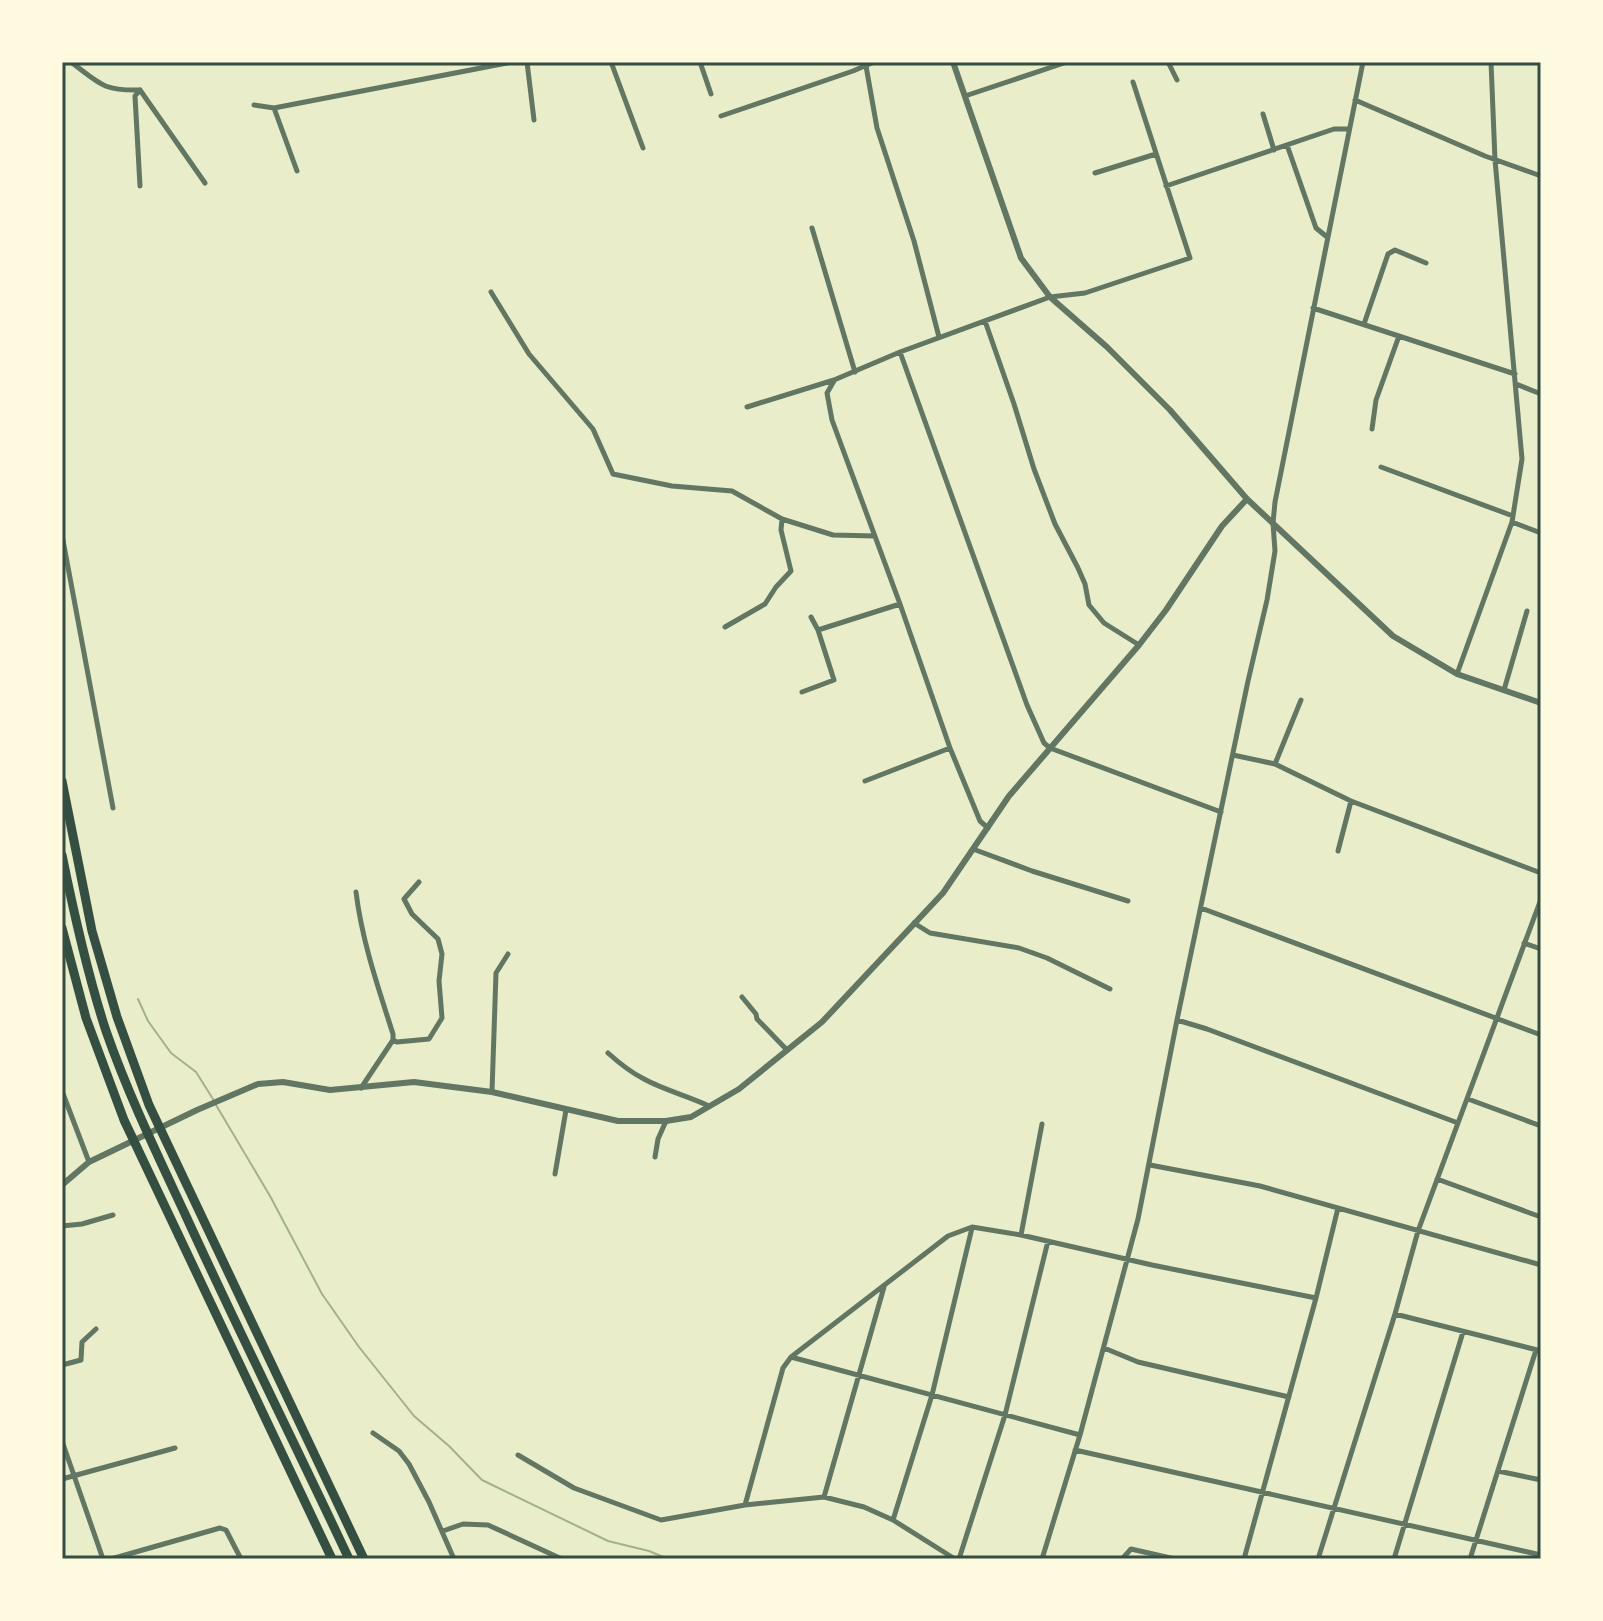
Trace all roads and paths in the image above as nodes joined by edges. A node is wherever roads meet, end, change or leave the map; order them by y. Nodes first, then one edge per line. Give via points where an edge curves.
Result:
1 (71, 62) edge
2 (512, 62) edge
3 (527, 62) edge
4 (611, 62) edge
5 (700, 62) edge
6 (874, 62) edge
7 (953, 62) edge
8 (1067, 62) edge
9 (1168, 62) edge
10 (1363, 62) edge
11 (1491, 62) edge
12 (1059, 63) edge
13 (866, 66) junction
14 (1177, 80) dead end
15 (1133, 82) dead end
16 (140, 90) junction
17 (711, 94) dead end
18 (965, 96) junction
19 (1355, 100) junction
20 (254, 105) dead end
21 (274, 108) junction
22 (1263, 114) dead end
23 (721, 116) dead end
24 (534, 120) dead end
25 (1349, 129) junction
26 (1287, 145) junction
27 (643, 148) dead end
28 (1274, 150) junction
29 (1156, 154) junction
30 (1495, 160) junction
31 (297, 171) dead end
32 (1095, 173) dead end
33 (1541, 176) edge
34 (205, 183) dead end
35 (140, 186) dead end
36 (1166, 186) junction
37 (812, 228) dead end
38 (1327, 237) junction
39 (1426, 263) dead end
40 (491, 292) dead end
41 (1050, 297) junction
42 (1313, 308) junction
43 (985, 321) junction
44 (1364, 324) junction
45 (1399, 336) junction
46 (939, 337) junction
47 (900, 352) junction
48 (855, 372) junction
49 (1515, 374) junction
50 (834, 380) junction
51 (1516, 384) junction
52 (1541, 394) edge
53 (747, 407) dead end
54 (1372, 429) dead end
55 (1381, 467) dead end
56 (1247, 499) junction
57 (782, 519) junction
58 (1512, 519) junction
59 (1273, 523) junction
60 (1541, 533) edge
61 (62, 535) edge
62 (875, 536) junction
63 (900, 604) junction
64 (1527, 611) dead end
65 (811, 617) dead end
66 (725, 627) dead end
67 (818, 630) junction
68 (1139, 645) junction
69 (1457, 674) junction
70 (1504, 690) junction
71 (802, 692) dead end
72 (1301, 700) dead end
73 (1541, 703) edge
74 (950, 748) junction
75 (1050, 748) junction
76 (1233, 755) junction
77 (1275, 764) junction
78 (62, 781) edge
79 (865, 781) dead end
80 (1351, 801) junction
81 (113, 808) dead end
82 (1221, 812) junction
83 (988, 828) junction
84 (973, 849) junction
85 (1338, 851) dead end
86 (62, 855) edge
87 (1541, 873) edge
88 (419, 882) dead end
89 (356, 892) dead end
90 (1541, 899) edge
91 (1128, 901) dead end
92 (1201, 908) junction
93 (914, 923) junction
94 (62, 928) edge
95 (1524, 943) junction
96 (1541, 949) edge
97 (508, 954) dead end
98 (1110, 989) dead end
99 (742, 997) dead end
100 (1496, 1018) junction
101 (1177, 1020) junction
102 (1541, 1035) edge
103 (393, 1040) junction
104 (787, 1050) junction
105 (608, 1053) dead end
106 (361, 1088) junction
107 (62, 1091) edge
108 (492, 1092) junction
109 (1468, 1099) junction
110 (709, 1106) junction
111 (566, 1110) junction
112 (666, 1121) junction
113 (1458, 1123) junction
114 (1042, 1124) dead end
115 (1541, 1126) edge
116 (655, 1157) dead end
117 (89, 1162) junction
118 (1150, 1165) junction
119 (555, 1174) dead end
120 (1437, 1179) junction
121 (62, 1185) edge
122 (1338, 1208) junction
123 (113, 1215) dead end
124 (1541, 1217) edge
125 (62, 1226) edge
126 (972, 1227) junction
127 (1418, 1231) junction
128 (1021, 1235) junction
129 (1048, 1241) junction
130 (1127, 1259) junction
131 (1541, 1265) edge
132 (884, 1286) junction
133 (1316, 1298) junction
134 (1395, 1314) junction
135 (96, 1329) dead end
136 (1463, 1332) junction
137 (1104, 1348) junction
138 (1538, 1351) edge
139 (791, 1357) junction
140 (62, 1365) edge
141 (860, 1376) junction
142 (932, 1395) junction
143 (1289, 1397) junction
144 (1005, 1415) junction
145 (373, 1433) dead end
146 (1080, 1435) junction
147 (62, 1441) edge
148 (175, 1448) dead end
149 (1075, 1450) junction
150 (518, 1455) dead end
151 (1498, 1471) junction
152 (75, 1475) junction
153 (62, 1479) edge
154 (1541, 1480) edge
155 (1262, 1493) junction
156 (824, 1497) junction
157 (745, 1505) junction
158 (1334, 1508) junction
159 (893, 1520) junction
160 (1405, 1524) junction
161 (443, 1531) junction
162 (1477, 1539) junction
163 (1536, 1556) edge
164 (103, 1559) edge
165 (111, 1559) edge
166 (241, 1559) edge
167 (332, 1559) edge
168 (349, 1559) edge
169 (364, 1559) edge
170 (454, 1559) edge
171 (562, 1559) edge
172 (957, 1559) edge
173 (1042, 1559) edge
174 (1122, 1559) edge
175 (1175, 1559) edge
176 (1244, 1559) edge
177 (1318, 1559) edge
178 (1394, 1559) edge
179 (1470, 1559) edge

1 - 16 street via 102,86
2 - 21 street
3 - 24 street
4 - 27 street
5 - 17 street
6 - 13 street
7 - 18 street
8 - 12 street
9 - 14 street
10 - 19 street
11 - 30 street
12 - 18 street
13 - 23 street
13 - 46 street via 877,128
15 - 29 street
16 - 34 street
16 - 35 street via 135,96
18 - 41 street via 1021,258
19 - 25 street
19 - 30 street
20 - 21 street
21 - 31 street
22 - 28 street
25 - 26 street
25 - 38 street
26 - 28 street
26 - 38 street via 1316,228
28 - 36 street
29 - 32 street
29 - 36 street
30 - 33 street
30 - 49 street
36 - 41 street via 1190,258 1085,293
37 - 48 street
38 - 42 street
39 - 44 street via 1395,250 1388,254
40 - 57 street via 529,354 593,429 613,474 732,491
41 - 43 street
41 - 56 street via 1170,410
42 - 44 street
42 - 59 street
43 - 46 street
43 - 68 street via 1034,469 1085,584 1089,605 1104,623
44 - 45 street
45 - 49 street
45 - 54 street via 1376,400
46 - 47 street
47 - 48 street
47 - 75 street via 1027,705
48 - 50 street
49 - 51 street
50 - 53 street
50 - 62 street via 827,393 832,420
51 - 52 street
51 - 58 street via 1522,459
55 - 58 street
56 - 59 street
56 - 68 street via 1222,526
57 - 62 street via 833,535
57 - 66 street via 791,571 765,604
58 - 60 street
58 - 69 street
59 - 69 street via 1393,636
59 - 76 street via 1272,572
61 - 81 street
62 - 63 street
63 - 67 street
63 - 74 street
64 - 70 street
65 - 67 street
67 - 71 street via 834,680
68 - 75 street
69 - 70 street
70 - 73 street
72 - 77 street
74 - 79 street
74 - 83 street via 980,821
75 - 82 street
75 - 83 street
76 - 77 street
76 - 82 street
77 - 80 street
78 - 169 highway via 92,931 149,1105
80 - 85 street
80 - 87 street
82 - 92 street
83 - 84 street
84 - 91 street
84 - 93 street
86 - 168 highway via 90,977 137,1111
88 - 103 street via 404,899 438,939 442,1018 429,1039
89 - 103 street
90 - 95 street
92 - 100 street
92 - 101 street
93 - 98 street via 930,933 1019,948
93 - 104 street via 822,1022
94 - 167 highway via 86,1018 124,1120
95 - 96 street
95 - 100 street
97 - 108 street via 496,973
99 - 104 street
100 - 102 street
100 - 109 street
101 - 113 street
101 - 118 street
103 - 106 street
104 - 110 street
105 - 110 street via 647,1081
106 - 108 street via 414,1082
106 - 117 street via 258,1084
107 - 117 street
108 - 111 street
109 - 113 street
109 - 115 street
110 - 112 street via 691,1117
111 - 112 street via 618,1121
111 - 119 street
112 - 116 street
113 - 120 street
114 - 128 street
117 - 121 street
118 - 122 street via 1260,1186
118 - 130 street
120 - 124 street
120 - 127 street
122 - 127 street
122 - 133 street
123 - 125 street
126 - 128 street
126 - 132 street via 948,1236
126 - 142 street
127 - 131 street
127 - 134 street
128 - 129 street
129 - 130 street
129 - 144 street
130 - 133 street
130 - 137 street
132 - 139 street
132 - 141 street
133 - 143 street
134 - 136 street
134 - 158 street
135 - 140 street via 82,1342 81,1360
136 - 138 street
136 - 160 street
137 - 143 street via 1138,1362
137 - 146 street
138 - 151 street
139 - 141 street
139 - 157 street via 783,1368
141 - 142 street
141 - 156 street
142 - 144 street
142 - 159 street
143 - 155 street
144 - 146 street
144 - 172 street
145 - 161 street via 409,1464
146 - 149 street
147 - 152 street
148 - 152 street
149 - 155 street
149 - 173 street
150 - 157 street via 574,1488 661,1520
151 - 154 street
151 - 162 street
152 - 153 street
152 - 164 street
155 - 158 street
155 - 176 street
156 - 157 street
156 - 159 street
158 - 160 street
158 - 177 street
159 - 172 street
160 - 162 street
160 - 178 street
161 - 170 street
161 - 171 street via 463,1524 488,1525
162 - 163 street
162 - 179 street
165 - 166 street via 220,1528
174 - 175 street via 1131,1549

